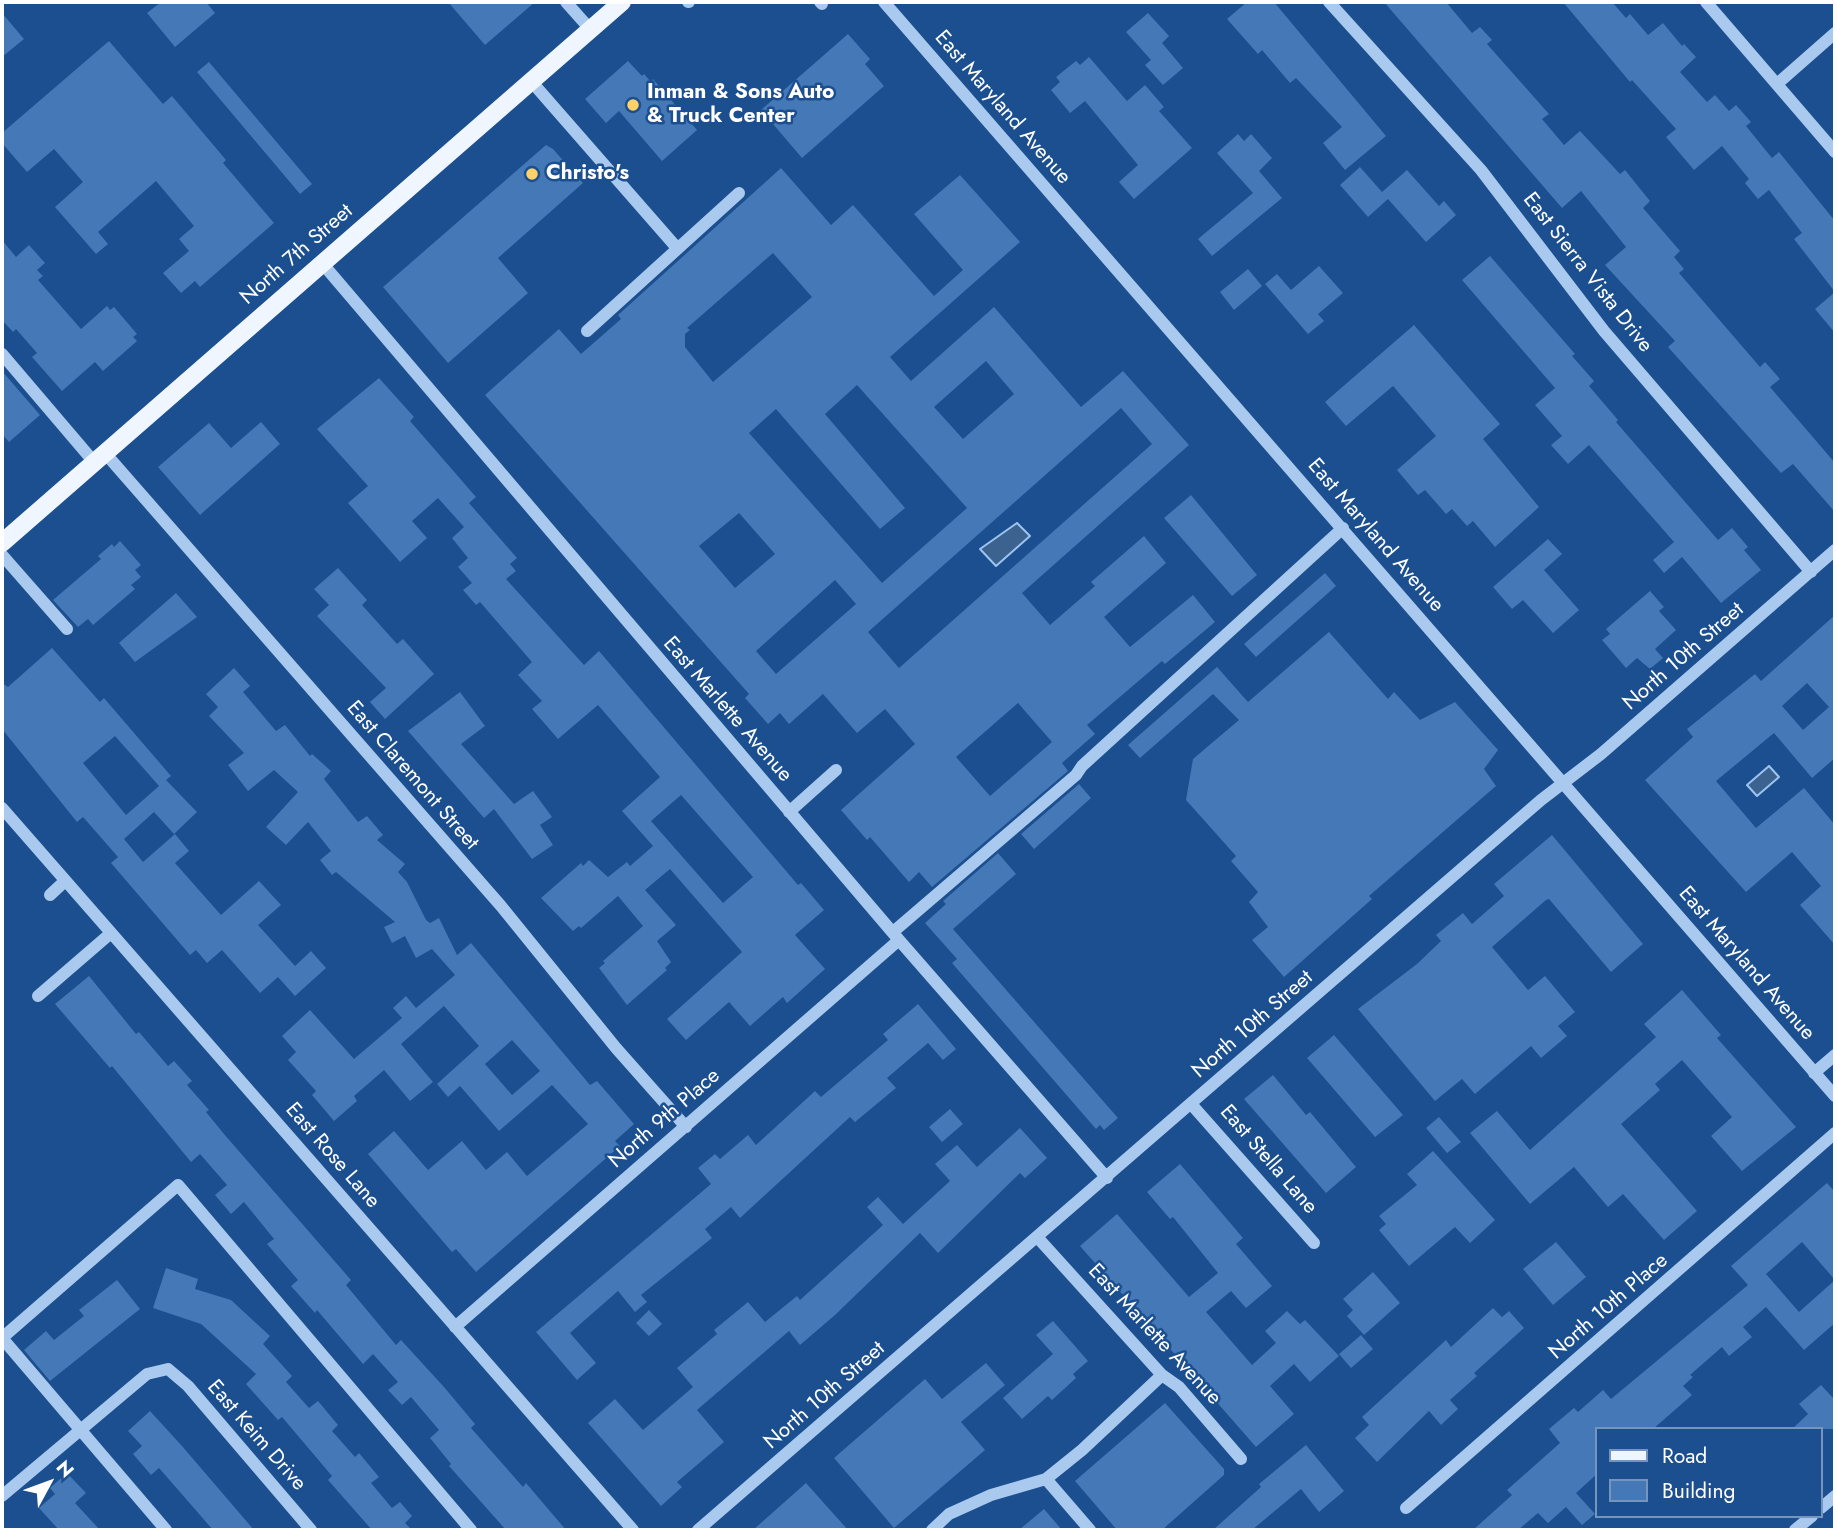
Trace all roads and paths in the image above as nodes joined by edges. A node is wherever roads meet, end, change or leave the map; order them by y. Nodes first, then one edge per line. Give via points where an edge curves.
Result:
1 (566, 2) edge
2 (621, 2) edge
3 (884, 2) edge
4 (1329, 2) edge
5 (1706, 2) edge
6 (590, 29) junction
7 (1835, 33) edge
8 (531, 81) junction
9 (1777, 84) junction
10 (1835, 152) edge
11 (739, 193) dead end
12 (677, 248) junction
13 (322, 263) junction
14 (587, 331) dead end
15 (2, 354) edge
16 (100, 457) junction
17 (1343, 528) junction
18 (2, 543) edge
19 (1835, 550) edge
20 (2, 555) edge
21 (1811, 572) junction
22 (67, 629) dead end
23 (836, 770) dead end
24 (1564, 783) junction
25 (2, 807) edge
26 (789, 811) junction
27 (65, 881) junction
28 (50, 895) dead end
29 (111, 933) junction
30 (896, 936) junction
31 (38, 996) dead end
32 (1835, 1055) edge
33 (1814, 1073) junction
34 (1835, 1096) edge
35 (1192, 1105) junction
36 (686, 1127) junction
37 (1835, 1133) edge
38 (1107, 1178) junction
39 (1038, 1238) junction
40 (1314, 1243) dead end
41 (455, 1327) junction
42 (2, 1338) edge
43 (1161, 1375) junction
44 (82, 1432) junction
45 (1241, 1459) dead end
46 (1046, 1479) junction
47 (2, 1496) edge
48 (1406, 1508) dead end
49 (1810, 1518) edge
50 (166, 1530) edge
51 (312, 1530) edge
52 (471, 1530) edge
53 (633, 1530) edge
54 (698, 1530) edge
55 (932, 1530) edge
56 (1090, 1530) edge
57 (1795, 1530) edge

1 - 6 street
2 - 6 main road, North 7th Street
3 - 17 street, East Maryland Avenue
4 - 21 street, East Sierra Vista Drive via 1481,170 1604,331
5 - 9 street
6 - 8 main road, North 7th Street
7 - 9 street
8 - 12 street
8 - 13 main road, North 7th Street
9 - 10 street
11 - 12 street
12 - 14 street
13 - 16 main road, North 7th Street
13 - 26 street, East Marlette Avenue
15 - 16 street, East Claremont Street
16 - 18 main road, North 7th Street
16 - 36 street, East Claremont Street via 501,905
17 - 24 street, East Maryland Avenue
17 - 30 street, North 9th Place
19 - 21 street, North 10th Street
20 - 22 street
21 - 24 street, North 10th Street
23 - 26 street
24 - 33 street, East Maryland Avenue
24 - 35 street, North 10th Street
25 - 27 street, East Rose Lane
26 - 30 street, East Marlette Avenue
27 - 28 street
27 - 29 street, East Rose Lane
29 - 31 street
29 - 41 street, East Rose Lane
30 - 36 street, North 9th Place
30 - 38 street, East Marlette Avenue
32 - 33 street
33 - 34 street, East Maryland Avenue
35 - 38 street, North 10th Street
35 - 40 street, East Stella Lane
36 - 41 street, North 9th Place
37 - 48 street, North 10th Place
38 - 39 street, North 10th Street
39 - 43 street, East Marlette Avenue
39 - 54 street, North 10th Street
41 - 53 street, East Rose Lane
42 - 44 street
42 - 52 street via 178,1185
43 - 45 street, East Marlette Avenue via 1179,1387
43 - 46 street
44 - 47 street
44 - 50 street
44 - 51 street, East Keim Drive via 147,1374 168,1369 188,1386
46 - 55 street via 991,1495 949,1514
46 - 56 street
49 - 57 street

